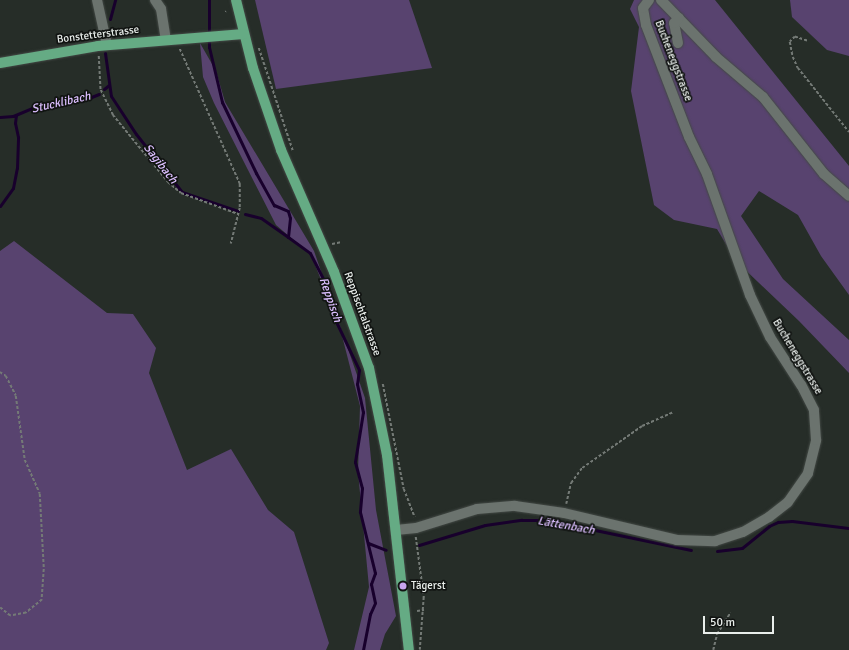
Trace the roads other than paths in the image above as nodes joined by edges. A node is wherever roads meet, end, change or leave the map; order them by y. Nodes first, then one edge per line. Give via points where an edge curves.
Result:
1 (96, 0) edge
2 (155, 0) edge
3 (236, 0) edge
4 (649, 0) edge
5 (661, 0) edge
6 (679, 18) junction
7 (244, 34) junction
8 (166, 40) junction
9 (678, 43) dead end
10 (103, 45) junction
11 (0, 63) edge
12 (849, 196) edge
13 (396, 530) junction
14 (409, 650) edge

1 - 10 street
2 - 8 street via 161,9
3 - 7 main road, Reppischtalstrasse
4 - 13 street, Bucheneggstrasse via 643,8 646,25 689,137 707,174 750,295 770,337 809,398 817,424 808,473 788,502 758,525 729,538 706,542 684,541 564,514 503,506 465,512 416,528
5 - 6 street, Bucheneggstrasse
6 - 9 street via 674,23
6 - 12 street, Bucheneggstrasse via 716,57 763,97 824,174
7 - 8 main road, Bonstetterstrasse
7 - 13 main road, Reppischtalstrasse via 284,157 334,272 369,368 388,455
8 - 10 main road, Bonstetterstrasse
10 - 11 main road, Bonstetterstrasse
13 - 14 main road, Reppischtalstrasse

